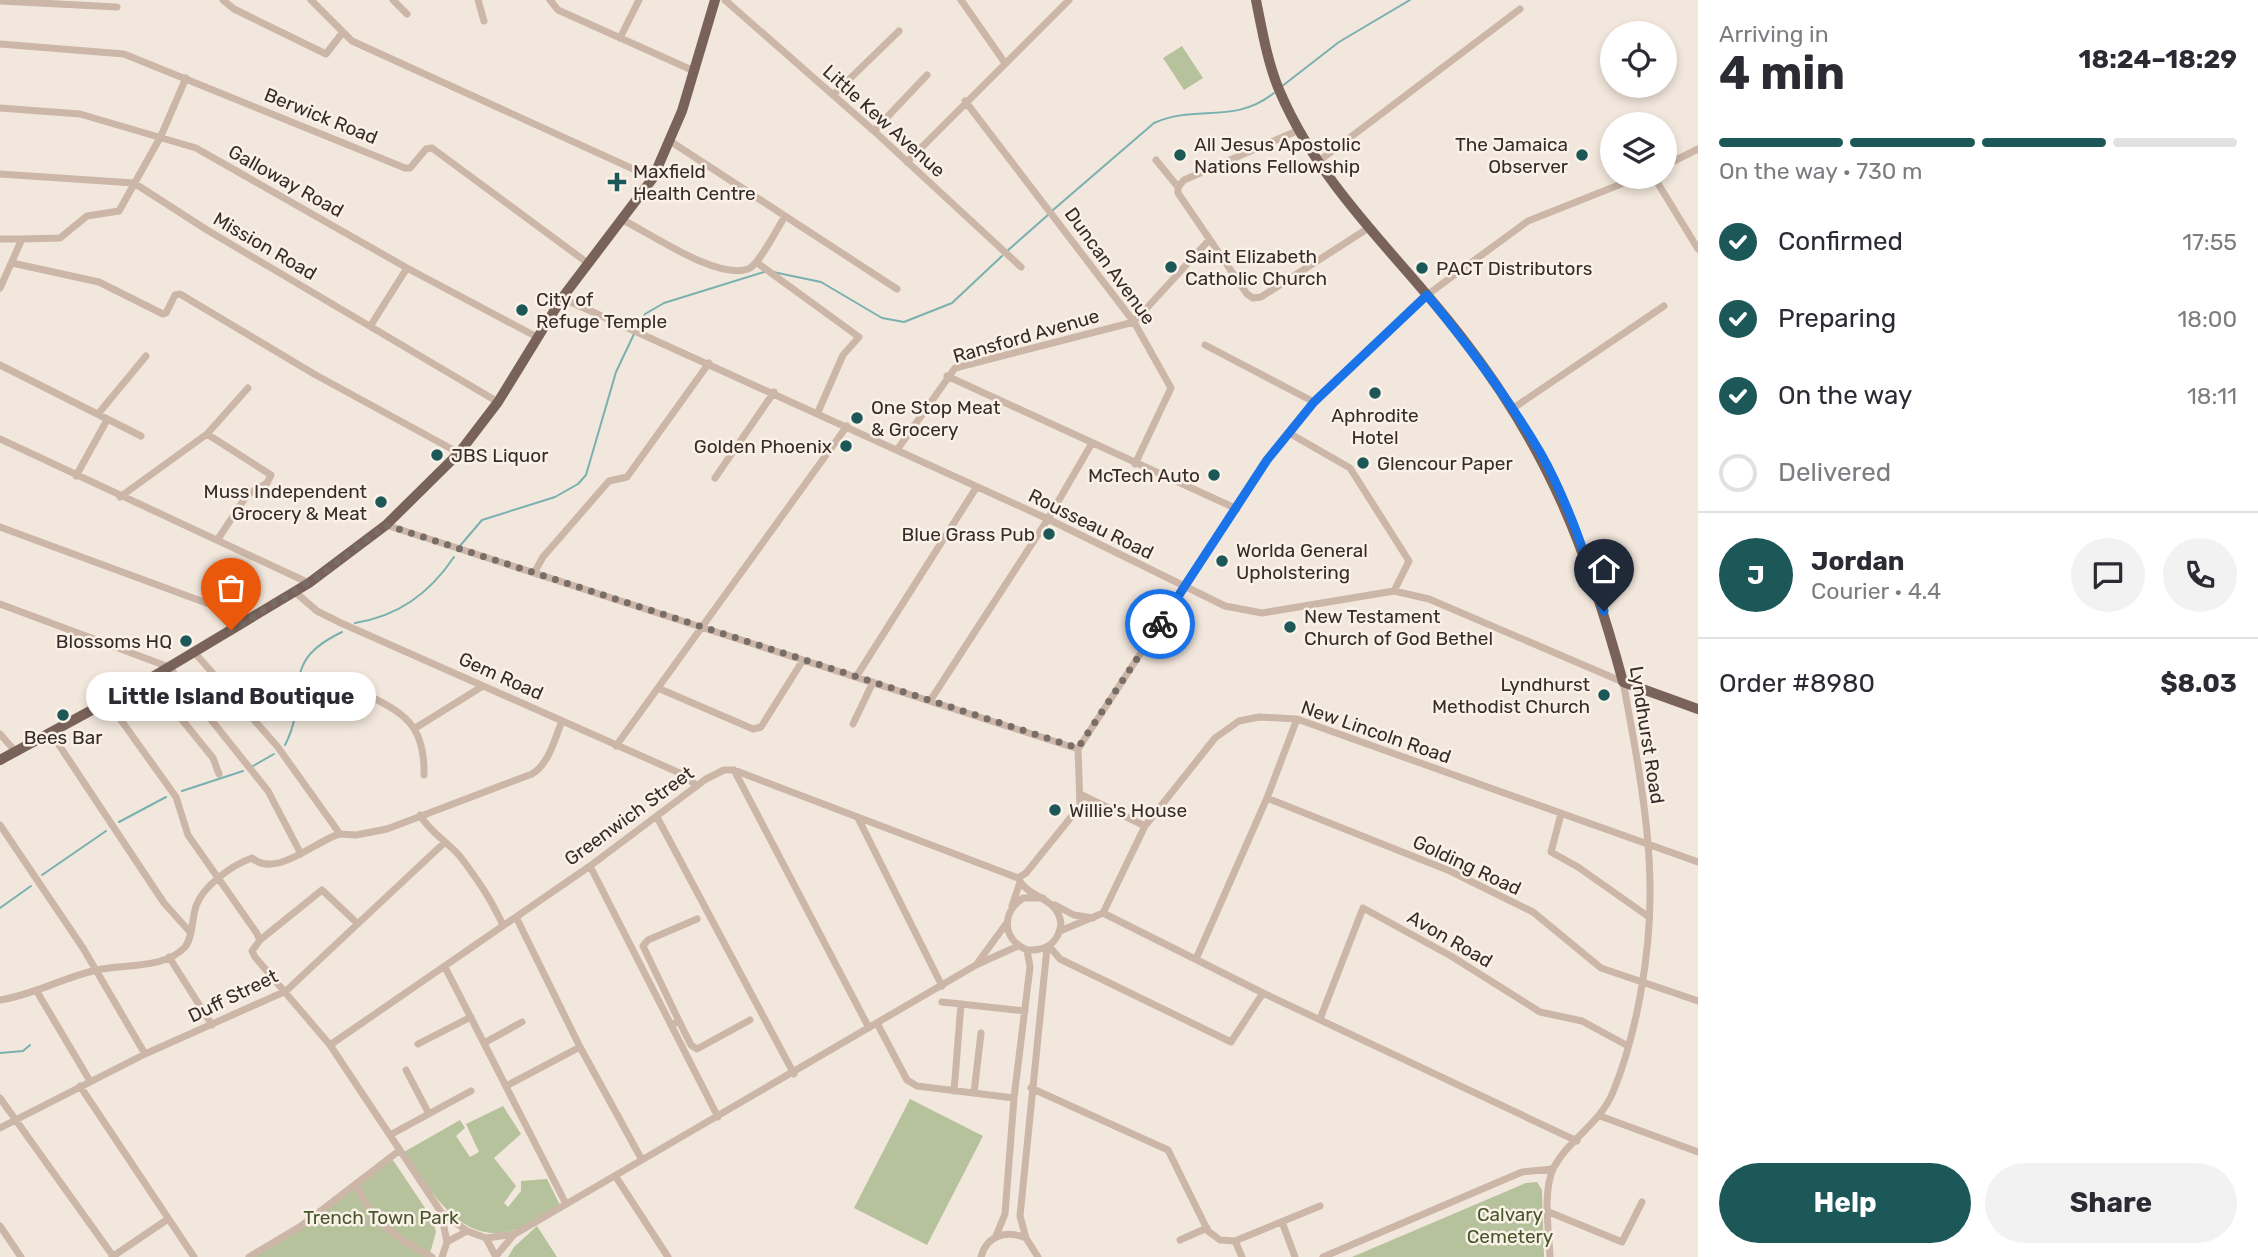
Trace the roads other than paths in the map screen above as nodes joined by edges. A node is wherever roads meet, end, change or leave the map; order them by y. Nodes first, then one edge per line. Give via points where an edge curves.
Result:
1 (223, 0) edge
2 (311, 0) edge
3 (393, 0) edge
4 (478, 0) edge
5 (550, 0) edge
6 (639, 0) edge
7 (715, 0) edge
8 (725, 0) edge
9 (961, 0) edge
10 (1069, 0) edge
11 (1256, 0) edge
12 (0, 1) edge
13 (117, 7) dead end
14 (1520, 9) dead end
15 (407, 14) dead end
16 (484, 21) dead end
17 (900, 31) dead end
18 (343, 32) junction
19 (620, 38) junction
20 (0, 44) edge
21 (1005, 63) junction
22 (694, 71) junction
23 (927, 75) dead end
24 (186, 78) junction
25 (833, 95) junction
26 (965, 101) junction
27 (0, 108) edge
28 (1299, 130) junction
29 (874, 131) junction
30 (161, 136) junction
31 (670, 142) junction
32 (1698, 149) edge
33 (1156, 160) dead end
34 (1677, 160) edge
35 (1319, 161) junction
36 (907, 162) junction
37 (0, 174) edge
38 (653, 178) junction
39 (134, 183) junction
40 (1178, 187) junction
41 (1609, 189) edge
42 (1661, 189) edge
43 (785, 216) junction
44 (624, 220) junction
45 (1367, 229) junction
46 (0, 239) edge
47 (22, 239) junction
48 (1209, 240) junction
49 (1698, 248) edge
50 (756, 262) junction
51 (12, 263) junction
52 (589, 264) junction
53 (1021, 267) dead end
54 (407, 268) junction
55 (0, 288) edge
56 (897, 289) dead end
57 (1427, 295) junction
58 (562, 298) junction
59 (1664, 306) dead end
60 (1134, 322) junction
61 (371, 325) junction
62 (537, 337) junction
63 (1205, 345) dead end
64 (146, 356) dead end
65 (709, 363) junction
66 (0, 365) edge
67 (947, 376) junction
68 (248, 388) dead end
69 (774, 392) junction
70 (498, 402) junction
71 (1314, 402) junction
72 (1512, 408) junction
73 (818, 412) junction
74 (98, 414) junction
75 (107, 420) junction
76 (847, 426) junction
77 (1289, 433) junction
78 (207, 434) junction
79 (141, 436) dead end
80 (0, 439) edge
81 (1091, 443) junction
82 (897, 450) junction
83 (459, 453) junction
84 (1135, 464) junction
85 (76, 475) junction
86 (715, 478) dead end
87 (976, 488) junction
88 (120, 497) junction
89 (1237, 509) junction
90 (1048, 519) junction
91 (386, 525) junction
92 (0, 527) edge
93 (218, 539) junction
94 (534, 573) junction
95 (309, 583) junction
96 (1184, 587) junction
97 (1394, 591) junction
98 (295, 592) junction
99 (0, 604) edge
100 (250, 619) junction
101 (703, 627) junction
102 (194, 652) junction
103 (803, 660) junction
104 (169, 667) junction
105 (856, 677) junction
106 (149, 679) junction
107 (873, 682) junction
108 (1623, 682) junction
109 (483, 686) junction
110 (660, 688) junction
111 (363, 693) dead end
112 (930, 701) junction
113 (108, 702) junction
114 (1698, 709) edge
115 (1297, 719) junction
116 (562, 721) junction
117 (853, 724) dead end
118 (417, 727) junction
119 (51, 733) junction
120 (0, 734) edge
121 (616, 746) junction
122 (1078, 748) junction
123 (16, 752) junction
124 (0, 760) edge
125 (734, 770) junction
126 (219, 774) dead end
127 (424, 775) dead end
128 (696, 786) junction
129 (1082, 795) junction
130 (1267, 798) junction
131 (1561, 814) junction
132 (421, 815) junction
133 (657, 817) junction
134 (859, 820) junction
135 (0, 825) edge
136 (1145, 826) junction
137 (340, 834) junction
138 (444, 843) junction
139 (1646, 845) junction
140 (301, 854) junction
141 (1698, 862) edge
142 (590, 866) junction
143 (218, 879) junction
144 (1019, 880) junction
145 (1043, 898) junction
146 (1051, 903) junction
147 (1008, 913) junction
148 (1103, 913) junction
149 (516, 917) junction
150 (1650, 917) junction
151 (697, 919) dead end
152 (1094, 919) junction
153 (356, 923) junction
154 (1006, 924) junction
155 (503, 925) junction
156 (1060, 931) junction
157 (190, 932) junction
158 (260, 940) junction
159 (1018, 946) junction
160 (1048, 947) junction
161 (1027, 950) junction
162 (169, 957) junction
163 (1196, 960) junction
164 (976, 965) junction
165 (445, 967) junction
166 (97, 970) junction
167 (1642, 980) junction
168 (942, 986) junction
169 (36, 990) junction
170 (286, 991) junction
171 (1263, 993) junction
172 (0, 1000) edge
173 (1698, 1001) edge
174 (942, 1002) dead end
175 (961, 1004) junction
176 (1025, 1011) junction
177 (471, 1017) junction
178 (1320, 1019) junction
179 (750, 1020) dead end
180 (679, 1021) junction
181 (522, 1022) dead end
182 (212, 1025) junction
183 (671, 1025) junction
184 (878, 1025) junction
185 (869, 1028) junction
186 (981, 1033) dead end
187 (484, 1043) junction
188 (418, 1044) dead end
189 (331, 1045) junction
190 (1628, 1046) junction
191 (580, 1047) junction
192 (145, 1054) junction
193 (406, 1070) dead end
194 (794, 1074) junction
195 (90, 1081) junction
196 (80, 1086) junction
197 (506, 1086) junction
198 (1031, 1088) junction
199 (471, 1091) dead end
200 (954, 1091) junction
201 (974, 1093) junction
202 (0, 1098) edge
203 (1014, 1098) junction
204 (429, 1114) junction
205 (1600, 1116) junction
206 (718, 1117) junction
207 (16, 1120) junction
208 (0, 1128) edge
209 (390, 1135) junction
210 (1577, 1141) junction
211 (400, 1150) junction
212 (1698, 1152) edge
213 (642, 1160) junction
214 (1553, 1170) junction
215 (616, 1177) junction
216 (356, 1184) junction
217 (1642, 1202) dead end
218 (565, 1204) junction
219 (1320, 1206) dead end
220 (441, 1212) junction
221 (1549, 1212) junction
222 (168, 1219) junction
223 (1282, 1222) junction
224 (0, 1226) edge
225 (1207, 1228) junction
226 (467, 1231) junction
227 (515, 1234) junction
228 (996, 1236) junction
229 (486, 1238) junction
230 (1026, 1238) junction
231 (1180, 1240) dead end
232 (1235, 1241) junction
233 (447, 1242) junction
234 (112, 1256) edge
235 (496, 1256) edge
236 (21, 1257) edge
237 (194, 1257) edge
238 (249, 1257) edge
239 (432, 1257) edge
240 (442, 1257) edge
241 (668, 1257) edge
242 (981, 1257) edge
243 (1038, 1257) edge
244 (1242, 1257) edge
245 (1295, 1257) edge
246 (1324, 1257) edge
247 (1550, 1257) edge

1 - 18 street via 327,54
2 - 18 street
3 - 15 street
4 - 16 street
5 - 19 street via 558,10
6 - 19 street
7 - 22 main road
8 - 25 street, Little Kew Avenue
9 - 21 street
10 - 21 street
11 - 28 main road, Lyndhurst Road via 1276,82
12 - 13 street
14 - 35 street
17 - 25 street
18 - 38 street via 352,41
19 - 22 street
20 - 24 street, Berwick Road via 124,54
21 - 26 street
22 - 31 main road
23 - 29 street
24 - 30 street
24 - 52 street, Berwick Road via 405,168 432,148
25 - 29 street, Little Kew Avenue
26 - 36 street
26 - 60 street, Duncan Avenue
27 - 30 street, Galloway Road via 79,114
28 - 35 main road, Lyndhurst Road
28 - 40 street via 1184,180
29 - 36 street, Little Kew Avenue
30 - 39 street
30 - 54 street, Galloway Road via 196,148
31 - 38 main road
31 - 43 street
32 - 34 street
33 - 40 street
35 - 45 main road, Lyndhurst Road
36 - 53 street, Little Kew Avenue
37 - 39 street, Mission Road
38 - 44 main road
39 - 47 street via 116,214 88,216 60,238
39 - 61 street, Mission Road
40 - 48 street
41 - 57 street via 1528,221
42 - 49 street
43 - 50 street
43 - 56 street
44 - 50 street via 721,269 748,269
44 - 52 main road
45 - 48 street via 1257,298 1247,294
45 - 57 main road, Lyndhurst Road
46 - 47 street
47 - 51 street
48 - 60 street
50 - 73 street via 859,337 843,355
51 - 55 street
51 - 83 street via 99,282 163,314 177,294
52 - 58 main road
54 - 61 street
54 - 62 street, Galloway Road
57 - 71 street
57 - 72 main road, Lyndhurst Road
58 - 62 main road
58 - 65 street, Rousseau Road
59 - 72 street
60 - 67 street, Ransford Avenue via 955,368
60 - 84 street, Duncan Avenue via 1171,388
61 - 70 street, Mission Road
62 - 70 main road
63 - 71 street
64 - 74 street
65 - 69 street, Rousseau Road
65 - 94 street via 627,477 608,481 542,556
66 - 74 street
67 - 81 street
67 - 82 street, Ransford Avenue
68 - 78 street
69 - 73 street, Rousseau Road
69 - 86 street
70 - 83 main road
71 - 77 street
72 - 108 main road, Lyndhurst Road via 1541,454 1578,540
73 - 76 street, Rousseau Road
74 - 75 street
75 - 79 street
75 - 85 street
76 - 82 street, Rousseau Road
76 - 101 street
77 - 89 street
77 - 97 street via 1350,468 1409,561
78 - 88 street
78 - 93 street via 271,475 267,483 247,495
80 - 85 street
81 - 84 street
81 - 90 street
82 - 87 street, Rousseau Road
83 - 91 main road
84 - 89 street
85 - 88 street
87 - 90 street, Rousseau Road
87 - 105 street
88 - 93 street
89 - 96 street
90 - 96 street, Rousseau Road
90 - 112 street
91 - 94 street
91 - 95 main road
92 - 100 street
93 - 95 street
94 - 101 street
95 - 98 main road
96 - 97 street, Rousseau Road via 1225,606 1262,613
96 - 122 street
97 - 108 street, Rousseau Road via 1429,599
98 - 100 main road
98 - 109 street, Gem Road via 317,611
99 - 104 street
100 - 102 main road
101 - 103 street
101 - 110 street
102 - 104 main road
102 - 137 street via 277,746
103 - 105 street
103 - 110 street via 766,721 753,729
104 - 106 main road
104 - 140 street via 268,791
105 - 107 street
106 - 113 main road
106 - 126 street via 213,758
107 - 112 street
107 - 117 street
108 - 114 main road
108 - 139 street, Lyndhurst Road
109 - 116 street, Gem Road
109 - 118 street
110 - 121 street
111 - 118 street via 392,706
112 - 122 street
113 - 119 main road
113 - 143 street via 176,797 188,835
115 - 130 street
115 - 131 street, New Lincoln Road
115 - 136 street, New Lincoln Road via 1239,721 1215,737
116 - 121 street, Gem Road
116 - 132 street via 537,771
118 - 127 street via 425,754
119 - 123 main road
119 - 157 street via 164,903
120 - 123 street
121 - 128 street, Gem Road via 691,779
122 - 129 street
123 - 124 main road
125 - 128 street, Greenwich Street via 718,772
125 - 134 street
125 - 185 street
128 - 133 street, Greenwich Street
129 - 136 street
129 - 144 street via 1076,816
130 - 163 street
130 - 167 street, Golding Road via 1450,871 1532,912 1601,968
131 - 139 street, New Lincoln Road
131 - 150 street via 1551,852
132 - 137 street via 380,830
132 - 138 street
133 - 142 street, Greenwich Street
133 - 194 street
134 - 144 street
134 - 168 street
135 - 166 street
136 - 148 street, New Lincoln Road
137 - 140 street
138 - 153 street, Duff Street
138 - 155 street via 485,887
139 - 141 street, New Lincoln Road
139 - 150 street, Lyndhurst Road
140 - 143 street via 271,865 252,858
142 - 149 street, Greenwich Street
142 - 183 street
143 - 157 street via 196,905
143 - 158 street
144 - 145 street
144 - 147 street
145 - 146 street
145 - 147 street via 1023,898
146 - 152 street
146 - 156 street via 1060,916
147 - 154 street
148 - 152 street
148 - 163 street
149 - 155 street, Greenwich Street
149 - 191 street
150 - 167 street, Lyndhurst Road
151 - 180 street via 643,946
152 - 156 street
153 - 158 street via 321,890
153 - 170 street, Duff Street
154 - 159 street
154 - 164 street
155 - 165 street, Greenwich Street
156 - 160 street
157 - 162 street via 186,946
158 - 170 street via 251,951
159 - 161 street
159 - 164 street
160 - 161 street
160 - 171 street via 1060,959 1231,1042
160 - 198 street
161 - 176 street via 1030,967
162 - 166 street
162 - 182 street
163 - 171 street
164 - 168 street
165 - 177 street
165 - 189 street, Greenwich Street
166 - 169 street
166 - 192 street
167 - 173 street, Golding Road
167 - 190 street, Lyndhurst Road
168 - 184 street
169 - 172 street
169 - 195 street
170 - 182 street, Duff Street
170 - 189 street
171 - 178 street
174 - 175 street
175 - 176 street
175 - 200 street
176 - 203 street
177 - 187 street
177 - 188 street
178 - 190 street, Avon Road via 1363,908 1540,1012 1582,1021
178 - 210 street
179 - 180 street via 697,1049
180 - 183 street
181 - 187 street
182 - 192 street, Duff Street
183 - 206 street
184 - 185 street
184 - 200 street via 907,1080 917,1086
185 - 194 street
186 - 201 street
187 - 197 street
189 - 209 street
190 - 205 street, Lyndhurst Road via 1613,1093
191 - 197 street
191 - 213 street
192 - 195 street, Duff Street
193 - 204 street
194 - 206 street
195 - 196 street, Duff Street
196 - 207 street, Duff Street
196 - 222 street
197 - 218 street
198 - 225 street via 1168,1150
198 - 230 street via 1020,1216
199 - 204 street
200 - 201 street
201 - 203 street
202 - 207 street
203 - 228 street via 1005,1214
204 - 209 street
205 - 210 street, Lyndhurst Road
205 - 212 street
206 - 213 street
207 - 208 street, Duff Street
207 - 234 street
209 - 211 street
210 - 214 street, Lyndhurst Road
211 - 216 street
211 - 220 street
213 - 215 street
214 - 221 street
214 - 246 street via 1521,1172
215 - 218 street
215 - 241 street
216 - 238 street via 301,1226
216 - 239 street via 363,1203 381,1226
217 - 221 street via 1622,1242
218 - 227 street
219 - 223 street
220 - 226 street
220 - 233 street
221 - 247 street
222 - 234 street
222 - 237 street
223 - 232 street
223 - 245 street
224 - 236 street
225 - 231 street
225 - 232 street via 1220,1240
226 - 229 street
226 - 233 street
227 - 229 street
227 - 235 street
228 - 230 street
228 - 242 street via 985,1245
229 - 235 street
230 - 243 street
232 - 244 street
233 - 240 street

